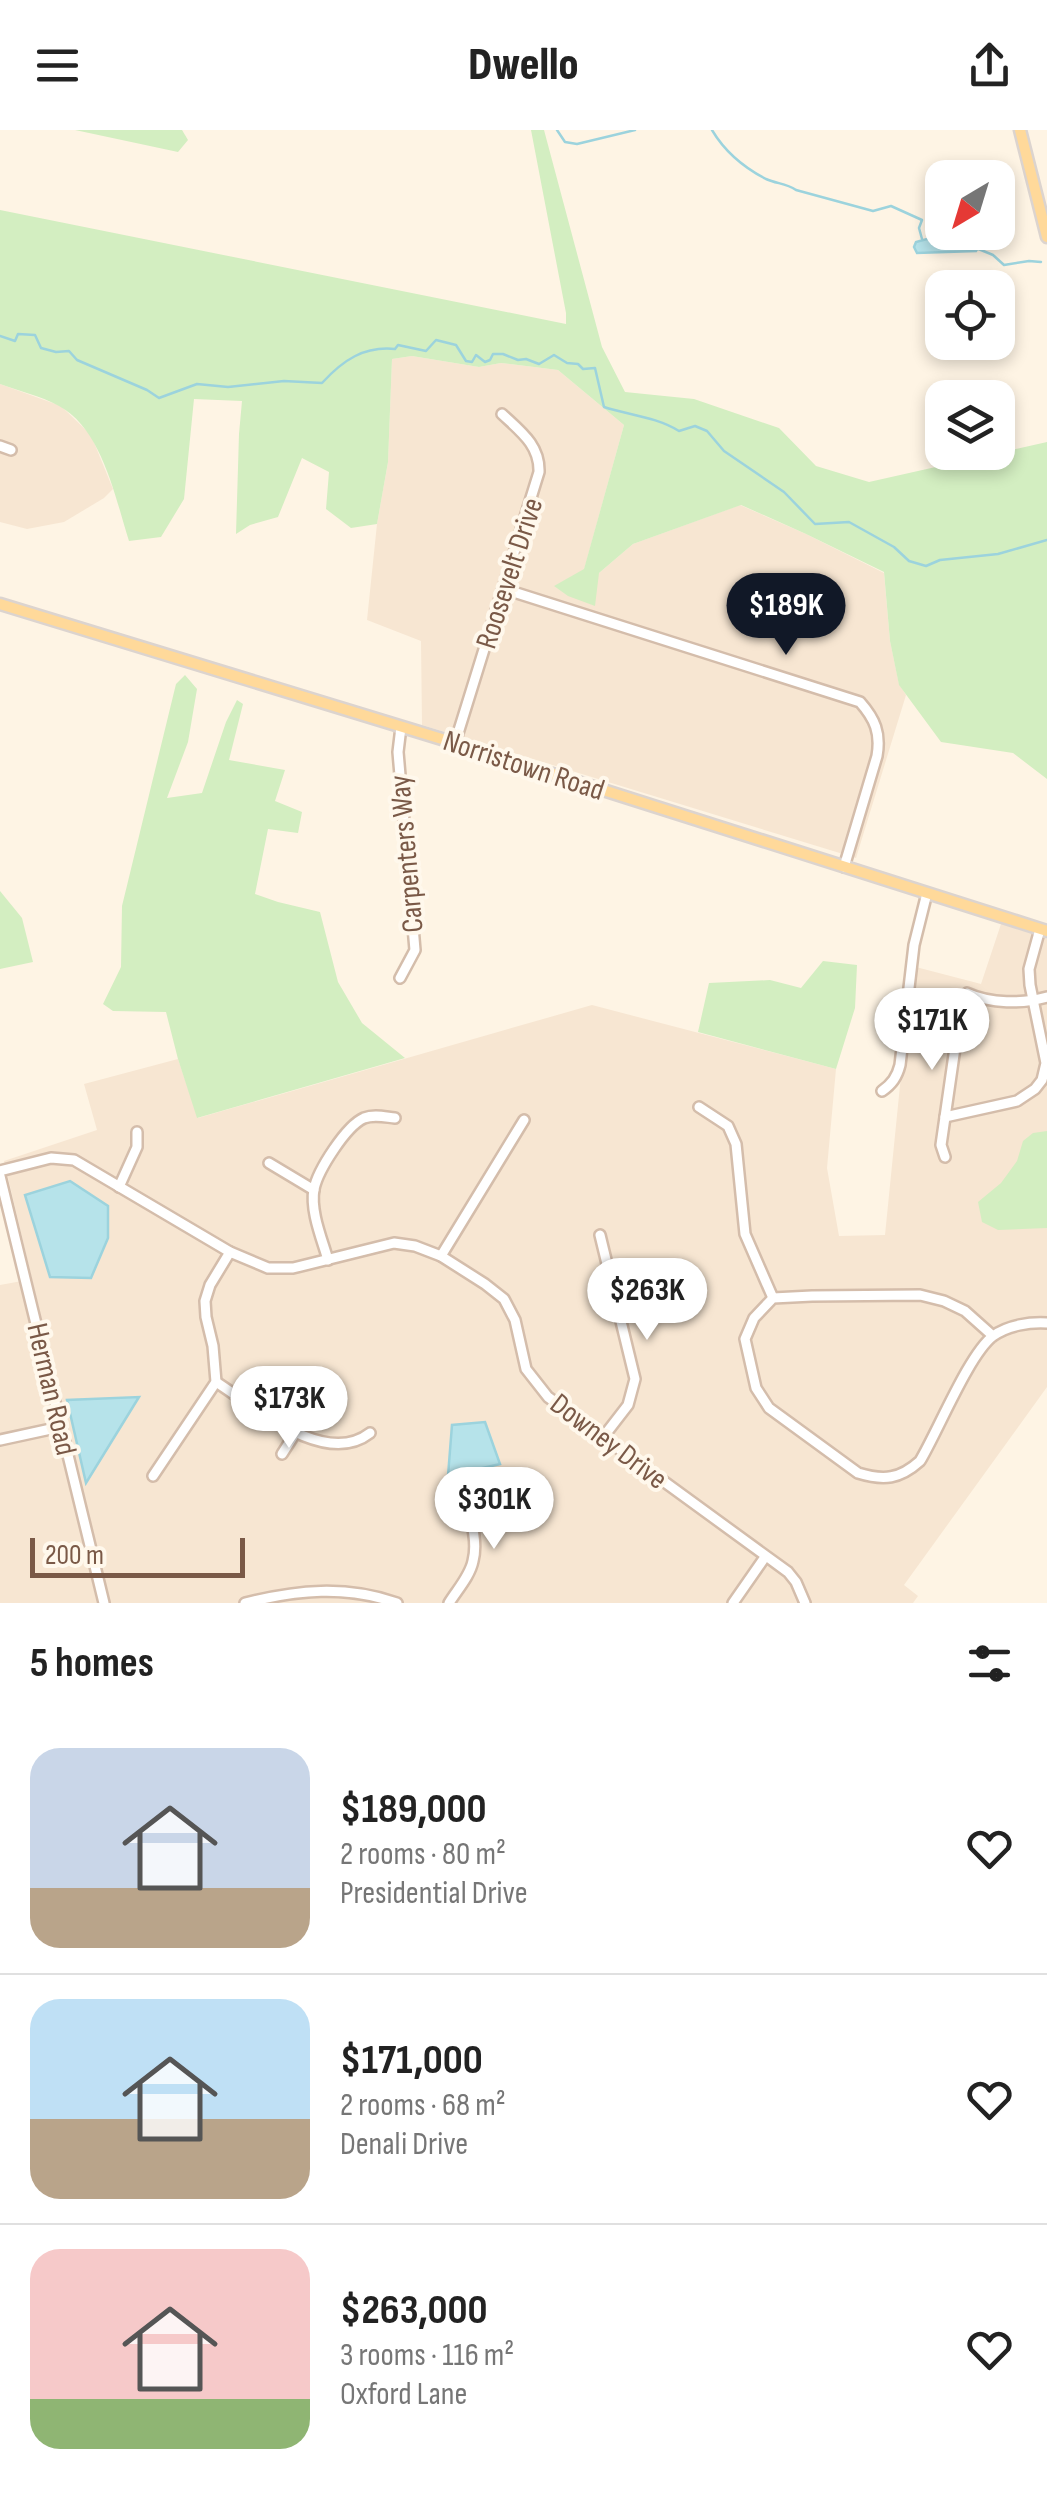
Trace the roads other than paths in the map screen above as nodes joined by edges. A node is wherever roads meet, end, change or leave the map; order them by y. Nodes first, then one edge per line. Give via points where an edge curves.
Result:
1 (1020, 130) edge
2 (1047, 237) edge
3 (502, 414) dead end
4 (0, 446) edge
5 (11, 450) dead end
6 (504, 589) junction
7 (0, 604) edge
8 (401, 727) junction
9 (455, 743) junction
10 (844, 866) junction
11 (926, 893) junction
12 (1044, 930) edge
13 (400, 978) dead end
14 (1047, 997) edge
15 (1032, 1001) junction
16 (1043, 1089) edge
17 (882, 1091) dead end
18 (700, 1106) dead end
19 (945, 1117) junction
20 (395, 1118) dead end
21 (524, 1120) dead end
22 (137, 1132) dead end
23 (945, 1157) dead end
24 (269, 1164) dead end
25 (0, 1173) edge
26 (119, 1187) junction
27 (314, 1190) junction
28 (600, 1234) dead end
29 (230, 1252) junction
30 (440, 1256) junction
31 (328, 1260) junction
32 (773, 1298) junction
33 (1047, 1323) edge
34 (993, 1336) junction
35 (216, 1382) junction
36 (60, 1427) junction
37 (296, 1432) junction
38 (370, 1433) dead end
39 (604, 1436) junction
40 (0, 1440) edge
41 (282, 1454) dead end
42 (153, 1476) dead end
43 (462, 1490) dead end
44 (766, 1557) junction
45 (104, 1603) edge
46 (245, 1603) edge
47 (396, 1603) edge
48 (449, 1603) edge
49 (733, 1603) edge
50 (805, 1603) edge

1 - 2 main road
3 - 6 street, Roosevelt Drive via 540,462
4 - 5 street
6 - 9 street, Roosevelt Drive
6 - 10 street via 860,702 880,740
7 - 8 main road, Norristown Road
8 - 9 main road, Norristown Road
8 - 13 street, Carpenters Way via 415,950
9 - 10 main road, Norristown Road
10 - 11 main road, Norristown Road
11 - 12 main road, Norristown Road
11 - 17 street via 900,1065
12 - 15 street via 1029,969
14 - 15 street
15 - 16 street via 1046,1063
15 - 19 street via 967,993
16 - 19 street
18 - 32 street via 728,1126 736,1144 744,1234
19 - 23 street
20 - 27 street via 373,1116 354,1124
21 - 30 street
22 - 26 street
24 - 27 street
25 - 26 street, Downey Drive via 64,1158
25 - 36 street, Herman Road
26 - 29 street, Downey Drive
27 - 31 street
28 - 39 street via 635,1379 628,1405
29 - 31 street, Downey Drive via 281,1269
29 - 35 street via 205,1301
30 - 31 street, Downey Drive via 394,1243
30 - 39 street, Downey Drive via 504,1299 532,1379
32 - 34 street via 920,1295 965,1312
32 - 34 street via 745,1338 756,1388 769,1408 875,1479 894,1478 920,1460
33 - 34 street
35 - 37 street
35 - 42 street
36 - 40 street
36 - 45 street, Herman Road
37 - 38 street via 336,1445
37 - 41 street
39 - 44 street, Downey Drive
43 - 48 street via 474,1554
44 - 49 street
44 - 50 street, Downey Drive via 788,1572
46 - 47 street via 316,1590

